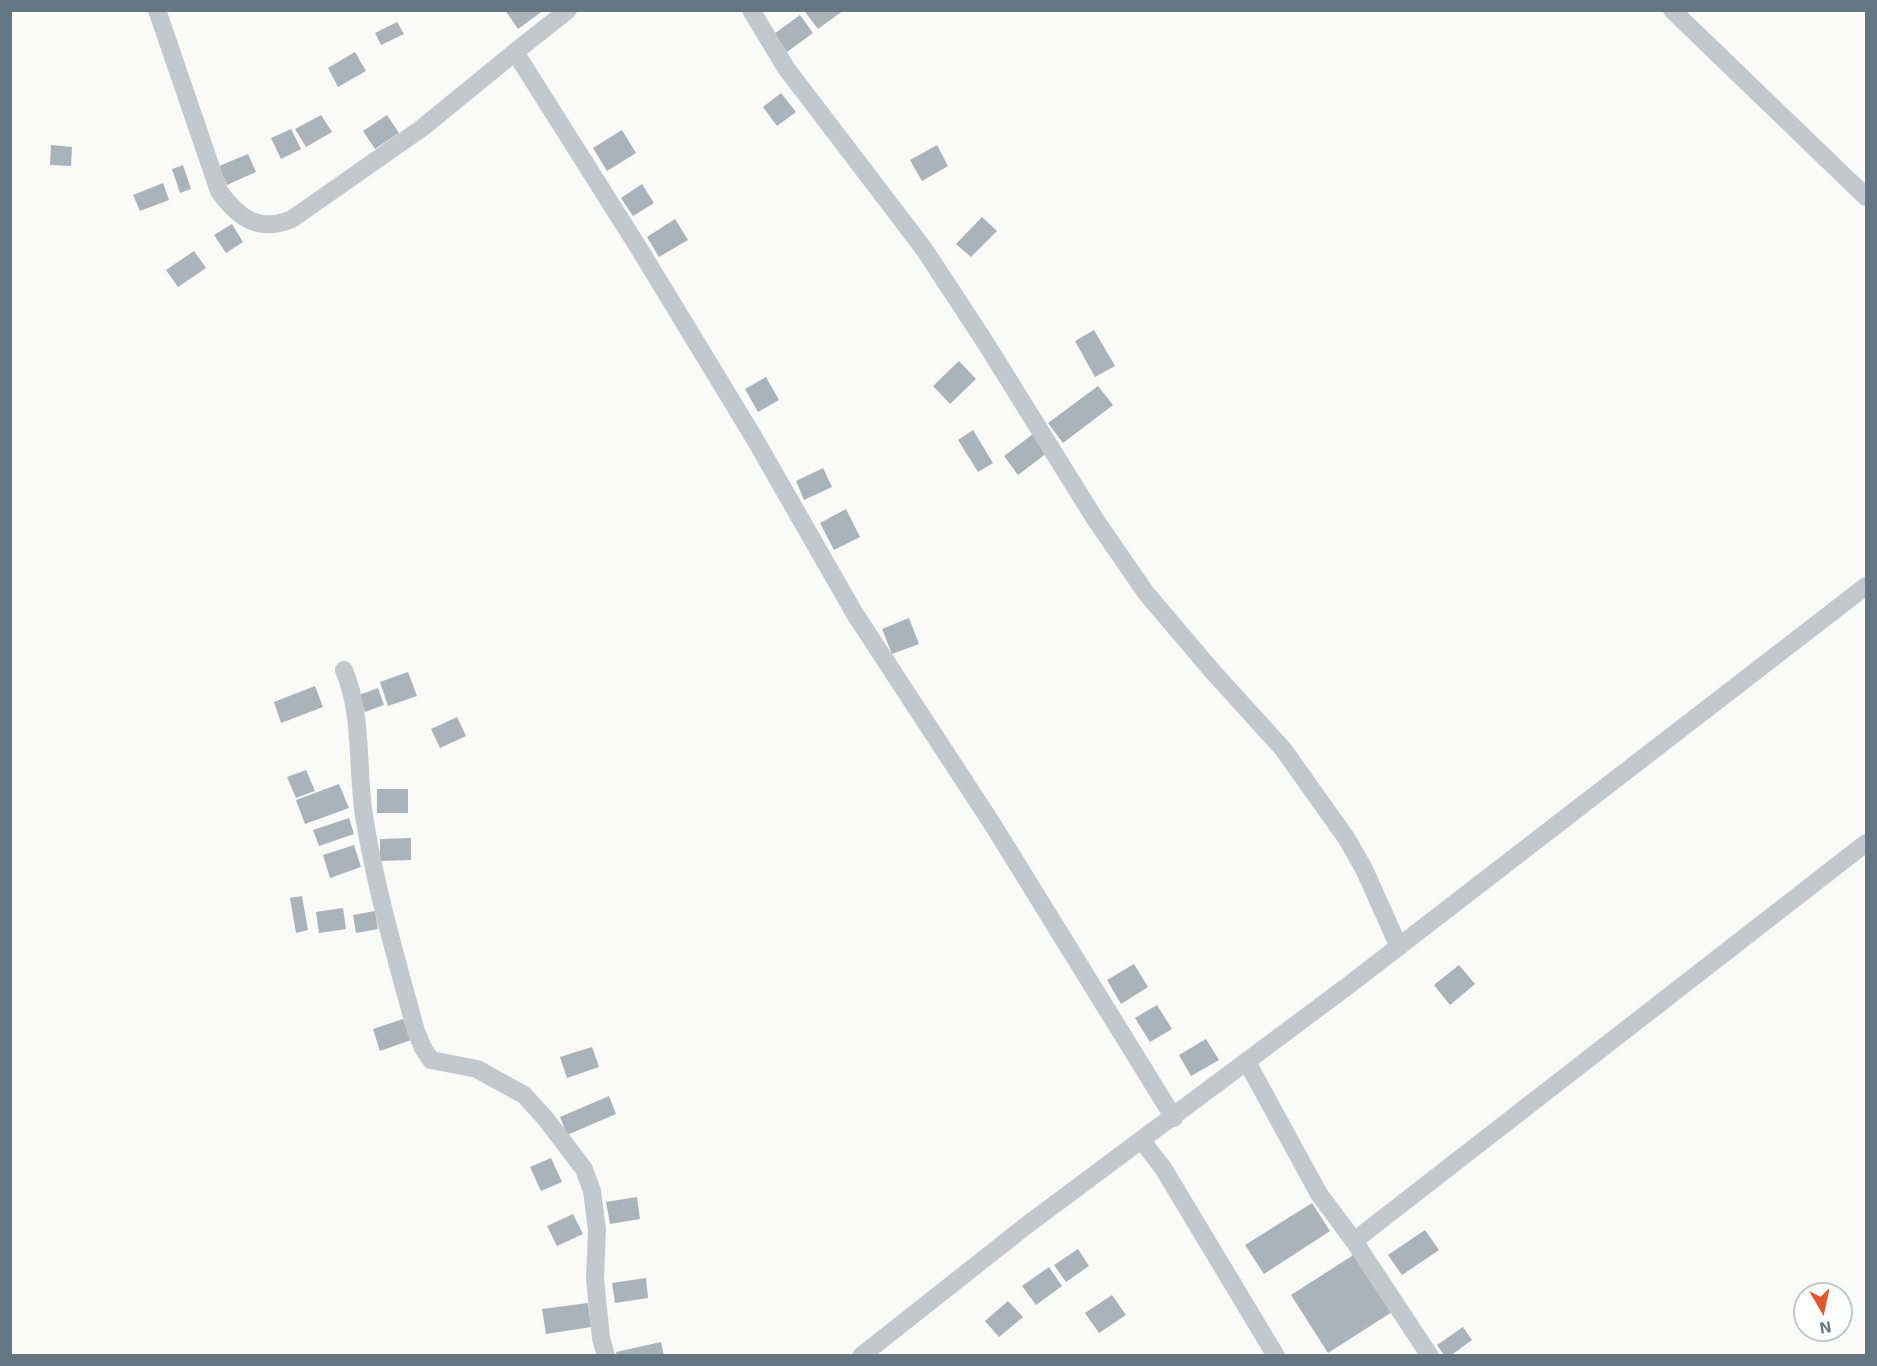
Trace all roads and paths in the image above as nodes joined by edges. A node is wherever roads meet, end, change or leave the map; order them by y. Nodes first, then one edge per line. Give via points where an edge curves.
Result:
1 (157, 10) edge
2 (568, 10) edge
3 (751, 10) edge
4 (1671, 10) edge
5 (515, 52) junction
6 (1866, 196) edge
7 (1866, 586) edge
8 (344, 670) dead end
9 (1866, 843) edge
10 (1399, 947) junction
11 (1248, 1062) junction
12 (1174, 1118) junction
13 (1142, 1141) junction
14 (1354, 1240) junction
15 (606, 1356) edge
16 (861, 1356) edge
17 (1276, 1356) edge
18 (1430, 1356) edge

1 - 5 street via 219,191 232,210 267,225 292,219 422,128
2 - 5 street
3 - 10 street via 786,68 924,249 1146,593 1283,748 1340,830 1364,869
4 - 6 street
5 - 12 street via 747,426 855,614 1024,875
7 - 10 street
8 - 15 street via 356,713 364,820 416,1030 431,1059 477,1069 524,1095 584,1169 592,1191 597,1230 595,1279
9 - 14 street
10 - 11 street
11 - 12 street
11 - 14 street via 1319,1194
12 - 13 street
13 - 16 street via 1027,1225
13 - 17 street via 1163,1168
14 - 18 street

